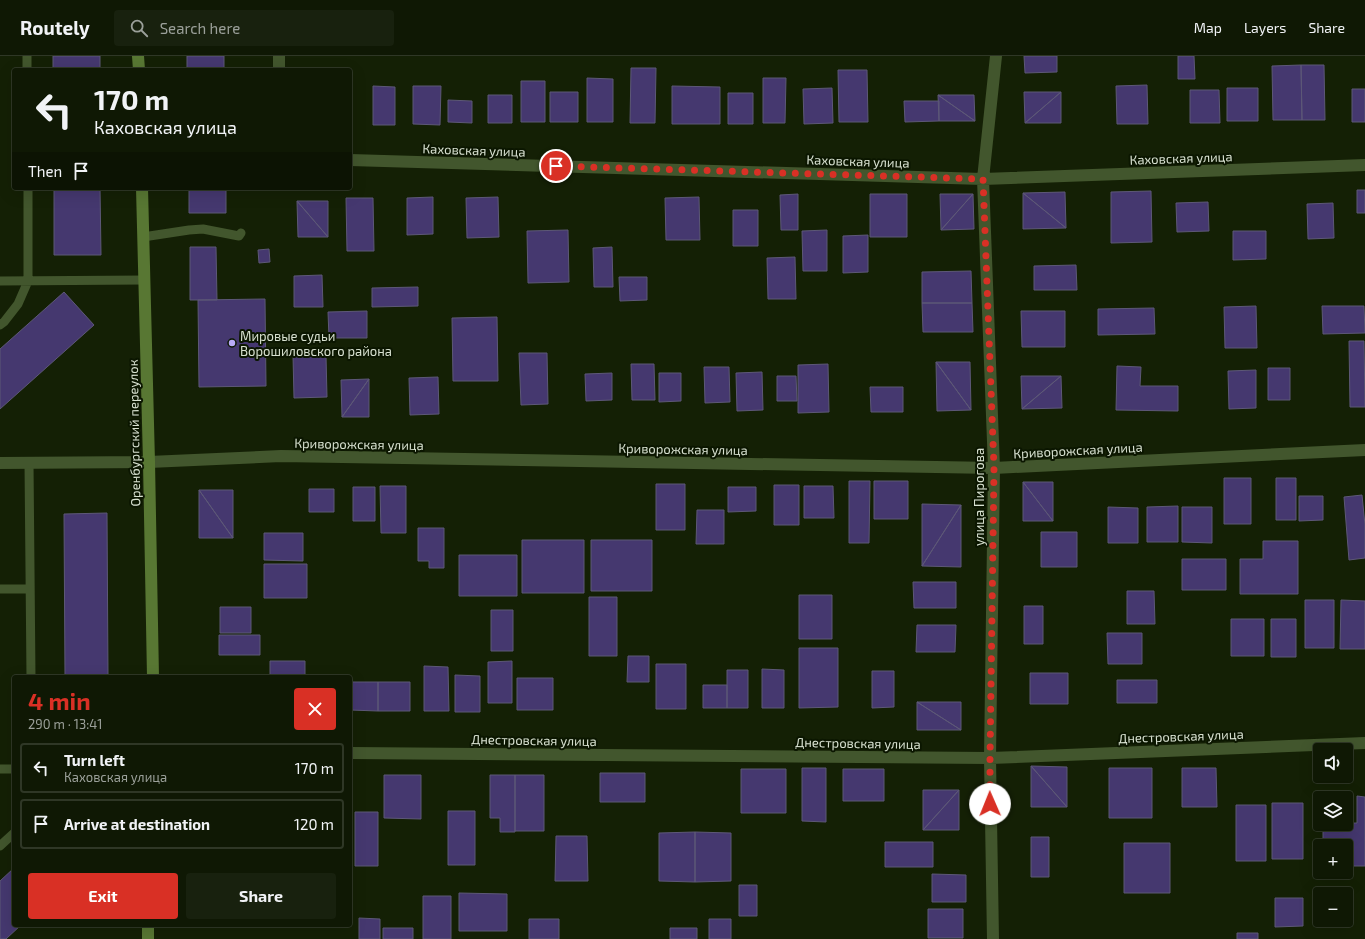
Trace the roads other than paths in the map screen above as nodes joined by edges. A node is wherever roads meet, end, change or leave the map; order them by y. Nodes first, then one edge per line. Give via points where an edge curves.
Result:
1 (27, 56) edge
2 (138, 56) edge
3 (279, 56) edge
4 (996, 56) edge
5 (27, 68) edge
6 (139, 68) edge
7 (279, 68) edge
8 (352, 160) edge
9 (1365, 165) edge
10 (983, 179) junction
11 (28, 190) edge
12 (142, 190) edge
13 (241, 233) dead end
14 (143, 237) junction
15 (144, 280) junction
16 (0, 281) edge
17 (28, 281) junction
18 (0, 325) edge
19 (1365, 450) edge
20 (149, 462) junction
21 (0, 463) edge
22 (29, 463) junction
23 (994, 468) junction
24 (0, 589) edge
25 (30, 589) junction
26 (31, 675) edge
27 (153, 675) edge
28 (1365, 743) edge
29 (352, 753) edge
30 (990, 758) junction
31 (0, 769) edge
32 (12, 769) edge
33 (12, 835) edge
34 (0, 846) edge
35 (148, 927) edge
36 (148, 939) edge
37 (993, 939) edge

1 - 5 lane
2 - 6 street
3 - 7 street
4 - 10 street, улица Пирогова
8 - 10 street, Каховская улица
9 - 10 street, Каховская улица
10 - 23 street, улица Пирогова
11 - 17 lane
12 - 14 street, Оренбургский переулок
13 - 14 lane via 239,236 203,229
14 - 15 street, Оренбургский переулок
15 - 17 lane
15 - 20 street, Оренбургский переулок
16 - 17 lane
17 - 18 lane via 18,304
19 - 23 street, Криворожская улица
20 - 22 street, Криворожская улица
20 - 23 street, Криворожская улица via 281,456
20 - 27 street, Оренбургский переулок
21 - 22 street, Криворожская улица
22 - 25 lane
23 - 30 street, улица Пирогова
24 - 25 lane
25 - 26 lane
28 - 30 street, Днестровская улица
29 - 30 street, Днестровская улица
30 - 37 street, улица Пирогова
31 - 32 lane
33 - 34 lane
35 - 36 street

